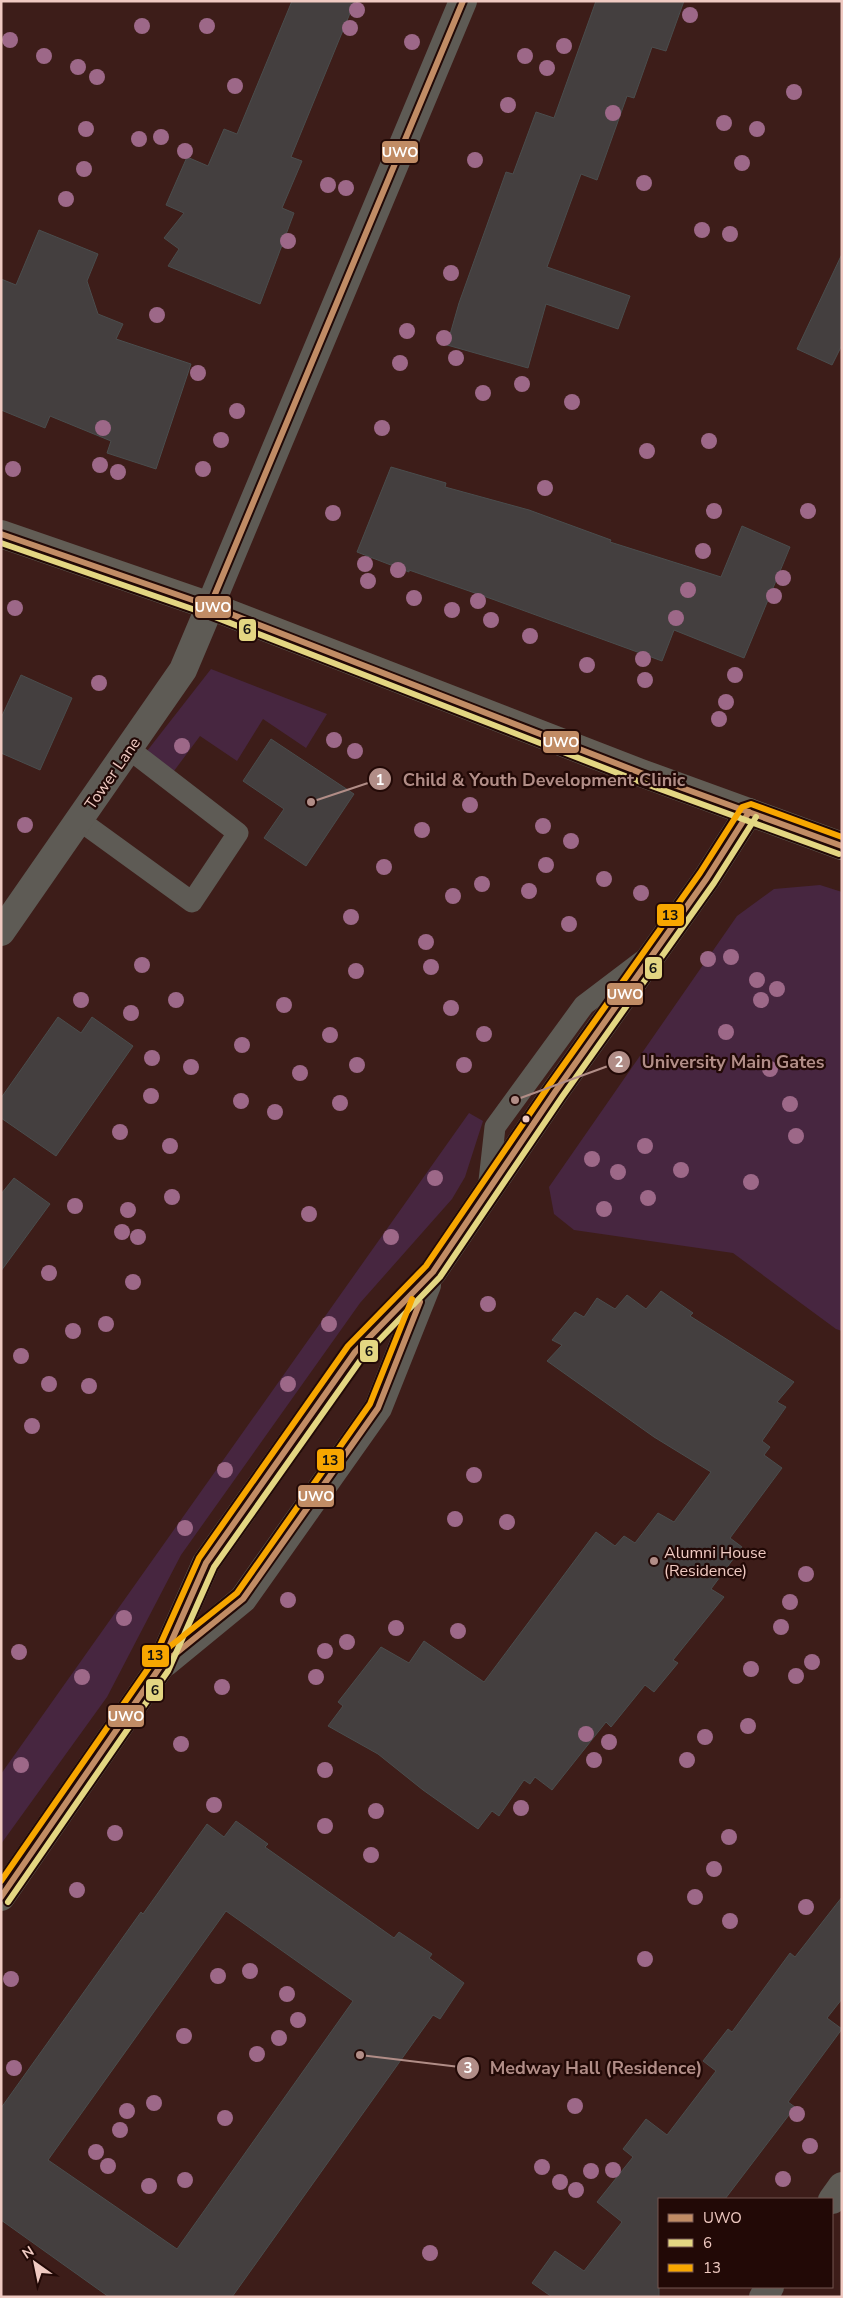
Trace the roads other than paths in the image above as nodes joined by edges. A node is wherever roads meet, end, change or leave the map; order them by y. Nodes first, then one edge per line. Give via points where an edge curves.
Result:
1 (463, 1) edge
2 (1, 534) edge
3 (210, 606) junction
4 (129, 749) junction
5 (749, 812) junction
6 (79, 820) junction
7 (842, 846) edge
8 (1, 932) edge
9 (433, 1272) junction
10 (160, 1667) junction
11 (1, 1897) edge
12 (842, 2186) edge
13 (833, 2199) edge

1 - 3 street, Tower Lane
2 - 3 main road
3 - 4 street, Tower Lane via 184,670
3 - 5 main road
4 - 6 street, Tower Lane
4 - 6 lane via 238,833 192,902
5 - 7 main road
5 - 9 street via 708,878
6 - 8 street, Tower Lane
9 - 10 street via 356,1352 206,1563
9 - 10 street via 378,1408 243,1599
10 - 11 street
12 - 13 street

